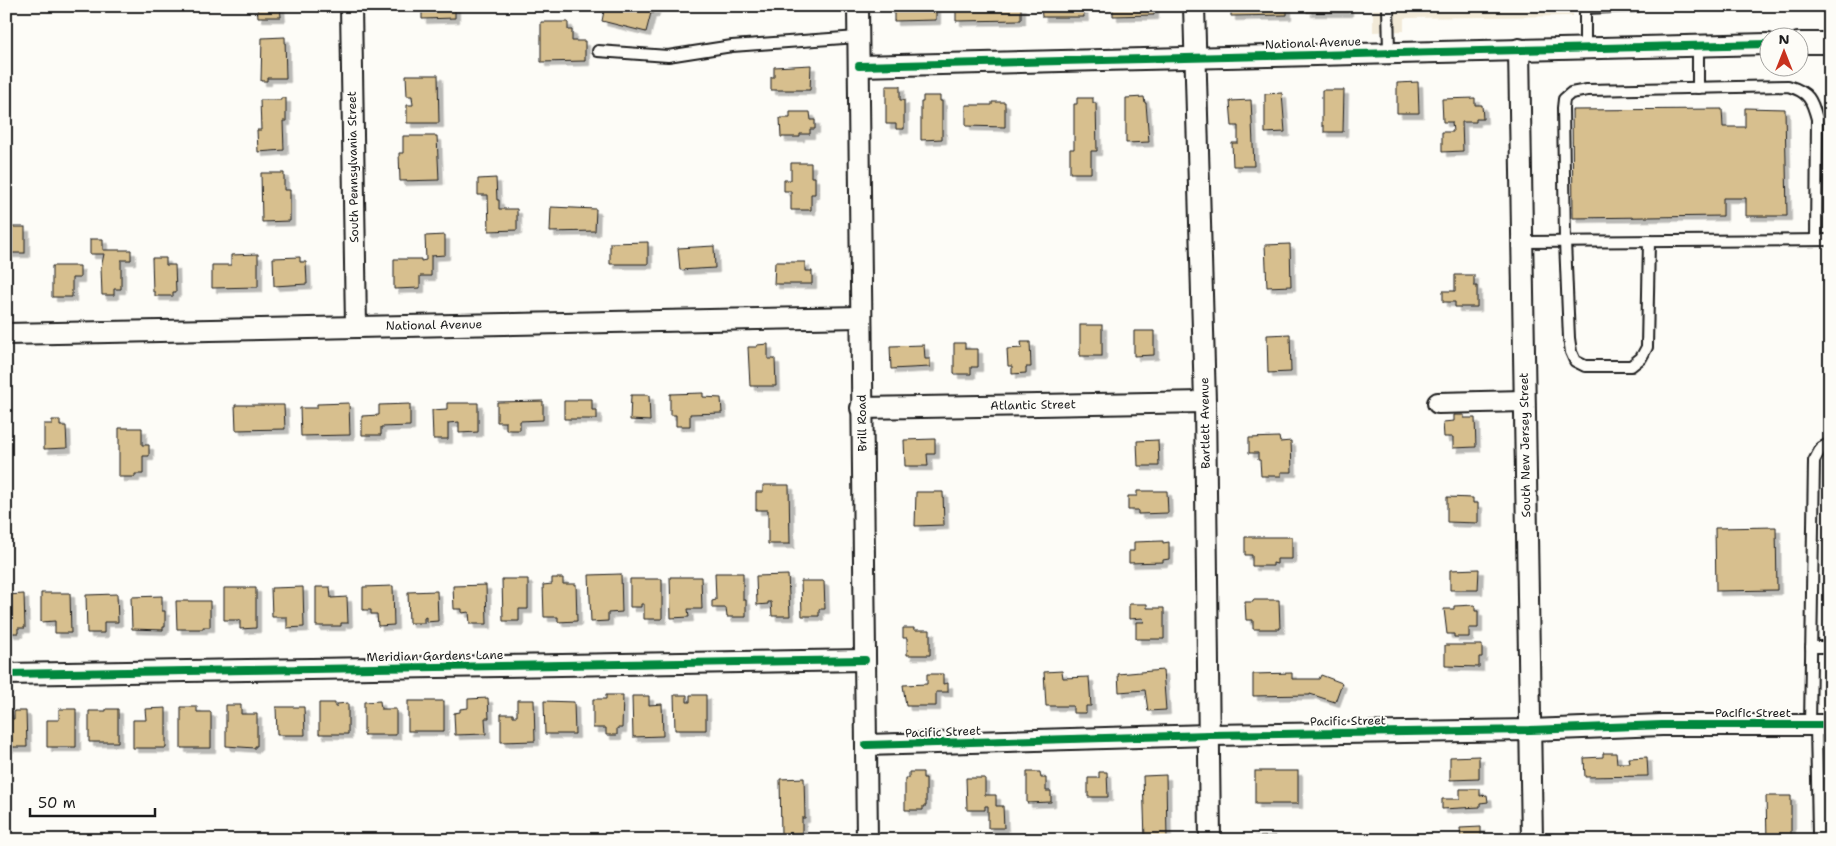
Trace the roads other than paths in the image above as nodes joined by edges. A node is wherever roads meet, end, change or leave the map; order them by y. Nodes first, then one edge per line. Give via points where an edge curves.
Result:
1 (351, 6) edge
2 (858, 6) edge
3 (1194, 6) edge
4 (1388, 6) edge
5 (1636, 6) edge
6 (1585, 7) edge
7 (858, 37) junction
8 (1830, 42) edge
9 (1808, 43) edge
10 (1758, 44) edge
11 (1698, 46) junction
12 (1585, 48) junction
13 (1519, 49) junction
14 (598, 51) dead end
15 (1389, 52) junction
16 (1196, 58) junction
17 (859, 66) junction
18 (1698, 88) junction
19 (1816, 240) junction
20 (1830, 240) edge
21 (1649, 241) junction
22 (1522, 242) junction
23 (1564, 242) junction
24 (861, 317) junction
25 (356, 327) junction
26 (6, 334) edge
27 (1205, 402) junction
28 (1524, 402) junction
29 (1438, 403) dead end
30 (861, 408) junction
31 (1830, 443) edge
32 (1811, 647) junction
33 (1830, 647) edge
34 (865, 660) junction
35 (6, 674) edge
36 (1818, 724) edge
37 (1530, 730) junction
38 (1209, 735) junction
39 (866, 745) junction
40 (1818, 834) dead end
41 (867, 840) edge
42 (1210, 840) edge
43 (1532, 840) edge

1 - 25 street, South Pennsylvania Street
2 - 7 street, Brill Road
3 - 16 street, Bartlett Avenue
4 - 15 lane
5 - 6 lane
6 - 12 lane
7 - 14 lane via 732,46 668,56
7 - 17 street, Brill Road
8 - 9 street
10 - 11 street, National Avenue
11 - 12 street, National Avenue
11 - 18 lane
12 - 13 street, National Avenue
13 - 15 street, National Avenue
13 - 22 street, South New Jersey Street
15 - 16 street, National Avenue
16 - 17 street, National Avenue
16 - 27 street, Bartlett Avenue
17 - 24 street, Brill Road
18 - 19 lane via 1788,86 1800,89 1812,101 1818,119
18 - 23 lane via 1587,90 1571,93 1564,99
19 - 20 lane
19 - 21 lane
21 - 23 lane
21 - 23 lane via 1647,347 1631,366 1585,366 1575,361 1569,338
22 - 23 lane
22 - 28 street, South New Jersey Street
24 - 25 street, National Avenue
24 - 30 street, Brill Road
25 - 26 street, National Avenue
27 - 30 street, Atlantic Street
27 - 38 street, Bartlett Avenue
28 - 29 street
28 - 37 street, South New Jersey Street
30 - 34 street, Brill Road
31 - 32 lane via 1821,448 1814,460
32 - 33 lane
32 - 36 lane
34 - 35 street, Meridian Gardens Lane
34 - 39 street, Brill Road
36 - 37 street, Pacific Street
36 - 40 lane
37 - 38 street, Pacific Street
37 - 43 street, South New Jersey Street
38 - 39 street, Pacific Street
38 - 42 street, Bartlett Avenue
39 - 41 street, Brill Road

